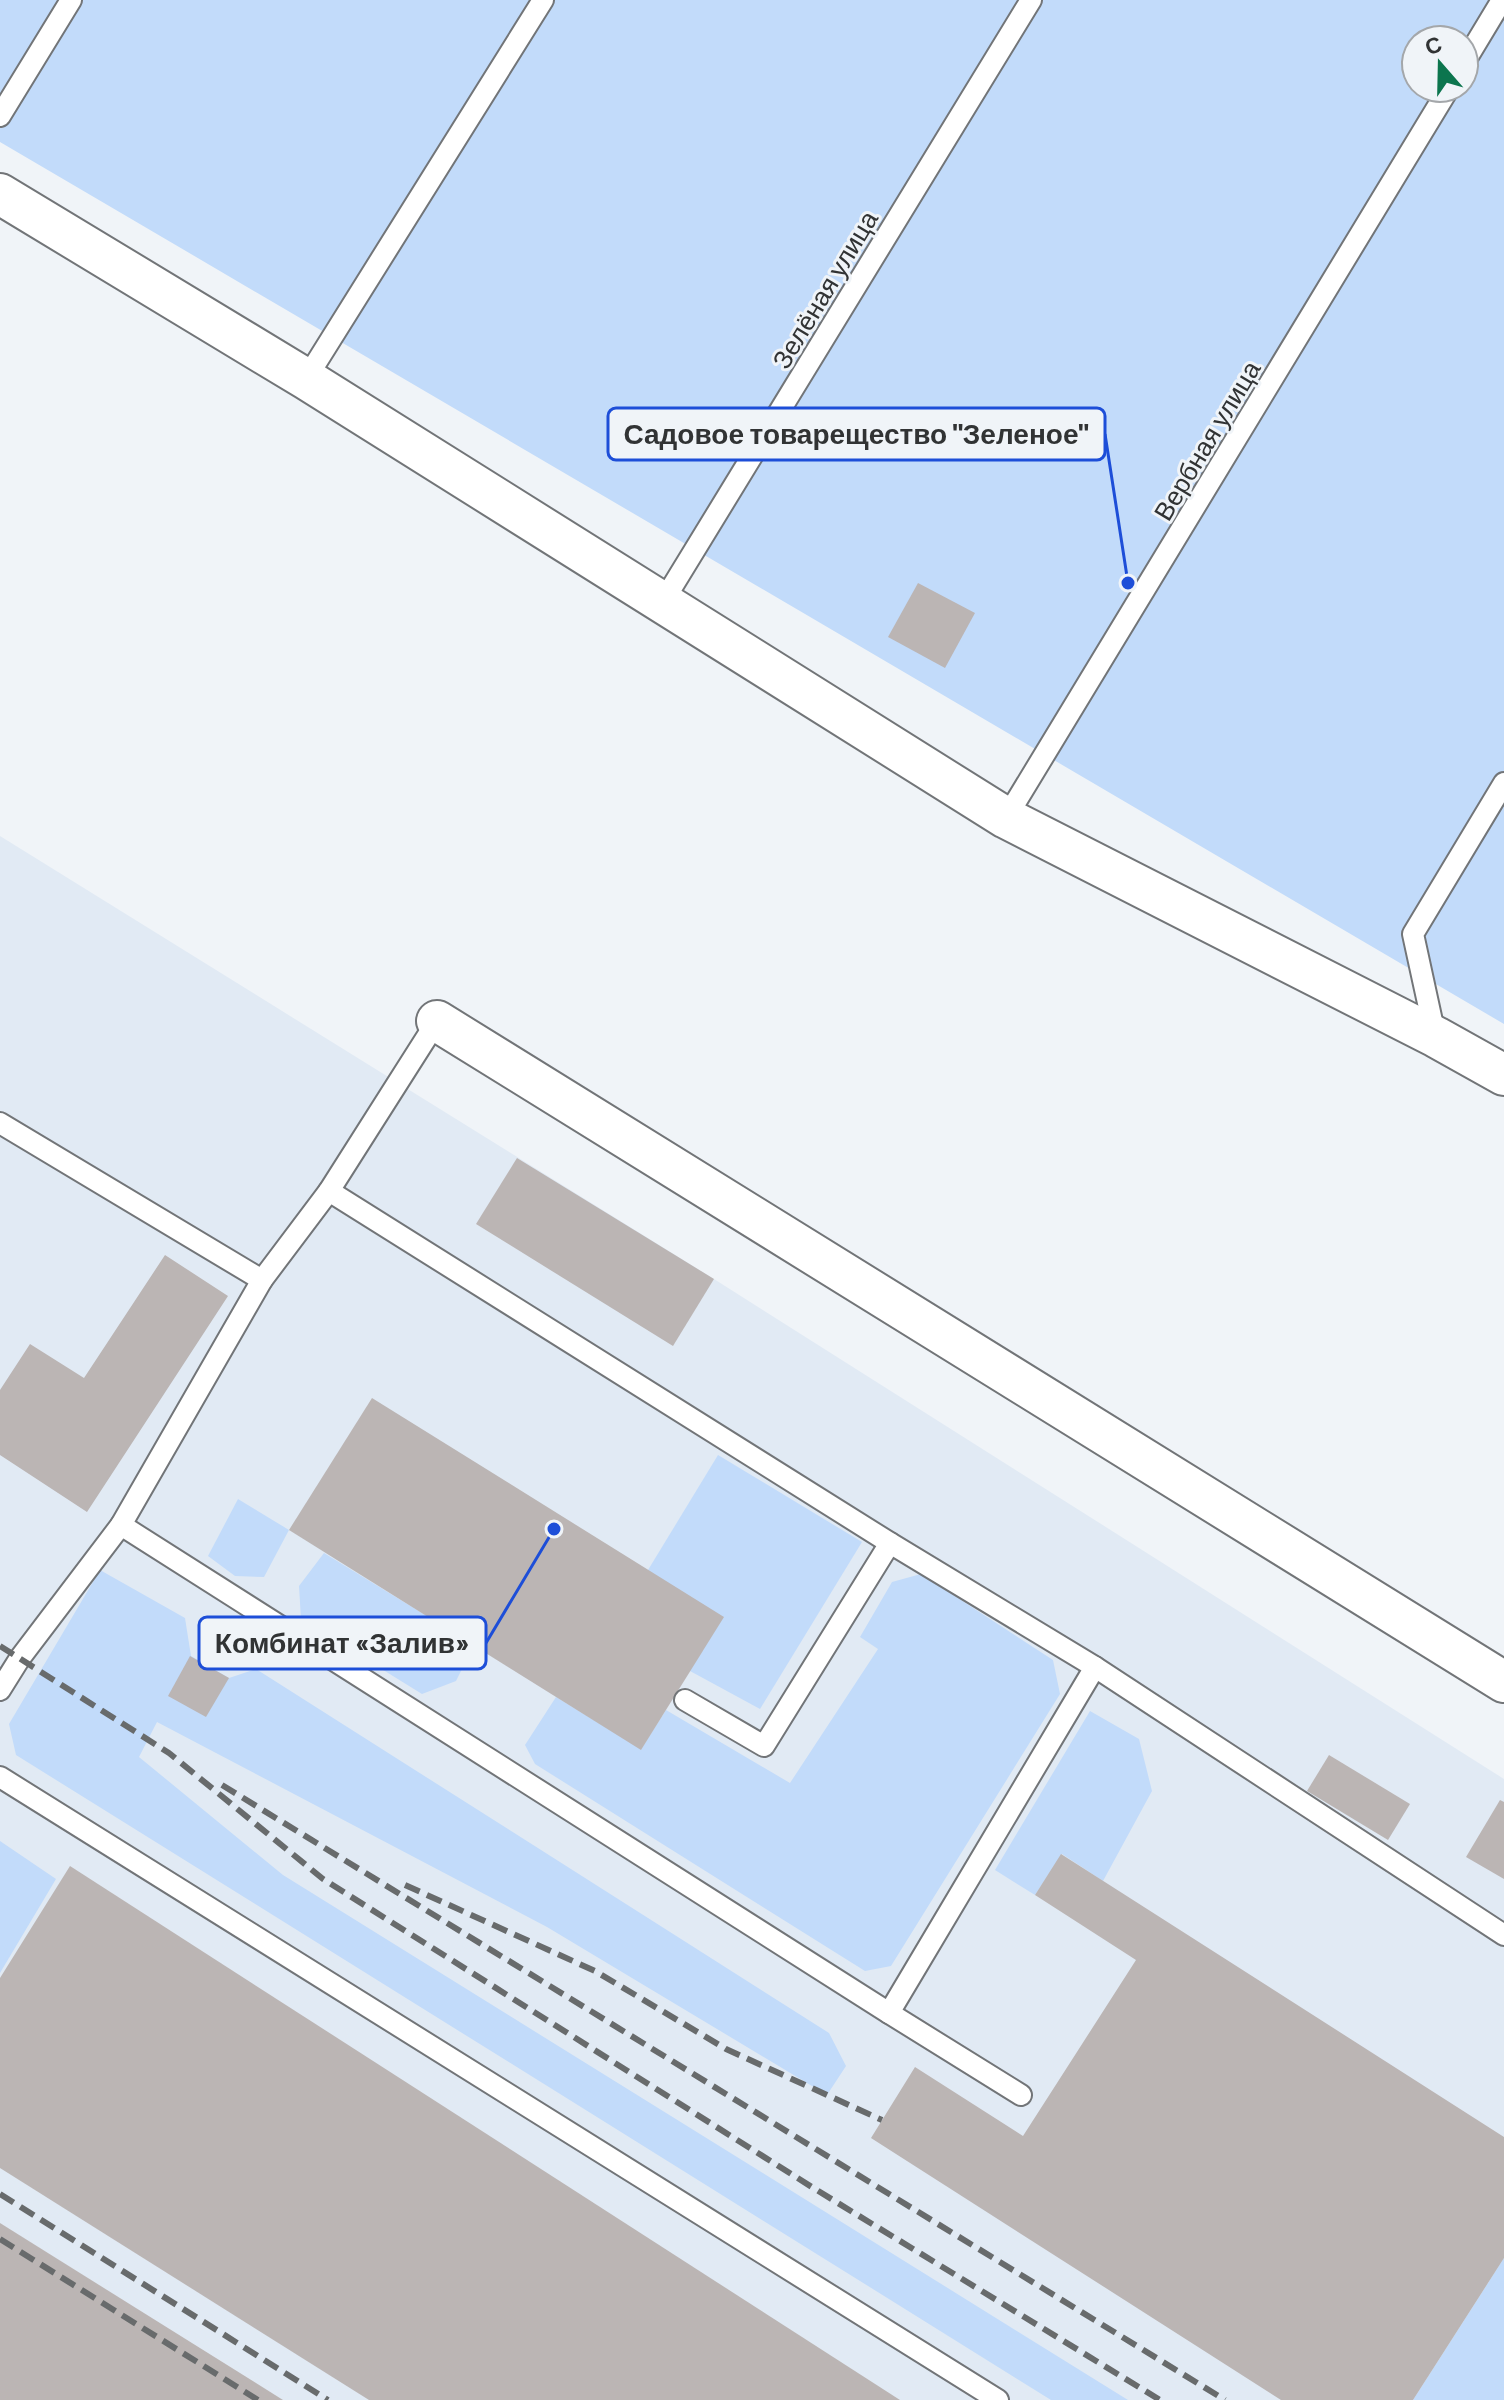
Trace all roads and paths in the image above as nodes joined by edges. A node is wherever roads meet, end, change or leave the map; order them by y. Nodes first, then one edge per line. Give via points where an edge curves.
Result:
1 (71, 0) edge
2 (543, 0) edge
3 (1031, 0) edge
4 (1502, 0) edge
5 (1480, 36) edge
6 (1439, 104) edge
7 (0, 116) edge
8 (0, 194) edge
9 (306, 379) junction
10 (661, 605) junction
11 (1504, 783) edge
12 (1006, 818) junction
13 (437, 1021) joint
14 (1436, 1037) junction
15 (1504, 1075) edge
16 (0, 1123) edge
17 (329, 1191) junction
18 (262, 1280) junction
19 (121, 1525) junction
20 (890, 1543) junction
21 (1095, 1667) junction
22 (1504, 1682) edge
23 (0, 1690) edge
24 (685, 1700) dead end
25 (0, 1777) edge
26 (1504, 1935) edge
27 (889, 2013) junction
28 (1021, 2095) dead end
29 (998, 2400) edge

1 - 7 lane
2 - 9 lane
3 - 10 lane, Зелёная улица
4 - 5 lane
6 - 12 lane, Вербная улица
8 - 9 street
9 - 10 street
10 - 12 street
11 - 14 lane via 1413,934
12 - 14 street
13 - 17 lane
13 - 22 street
14 - 15 street
16 - 18 lane
17 - 18 lane
17 - 20 lane
18 - 19 lane
19 - 23 lane
19 - 27 lane
20 - 21 lane
20 - 24 lane via 764,1746
21 - 26 lane
21 - 27 lane
25 - 29 lane
27 - 28 lane

